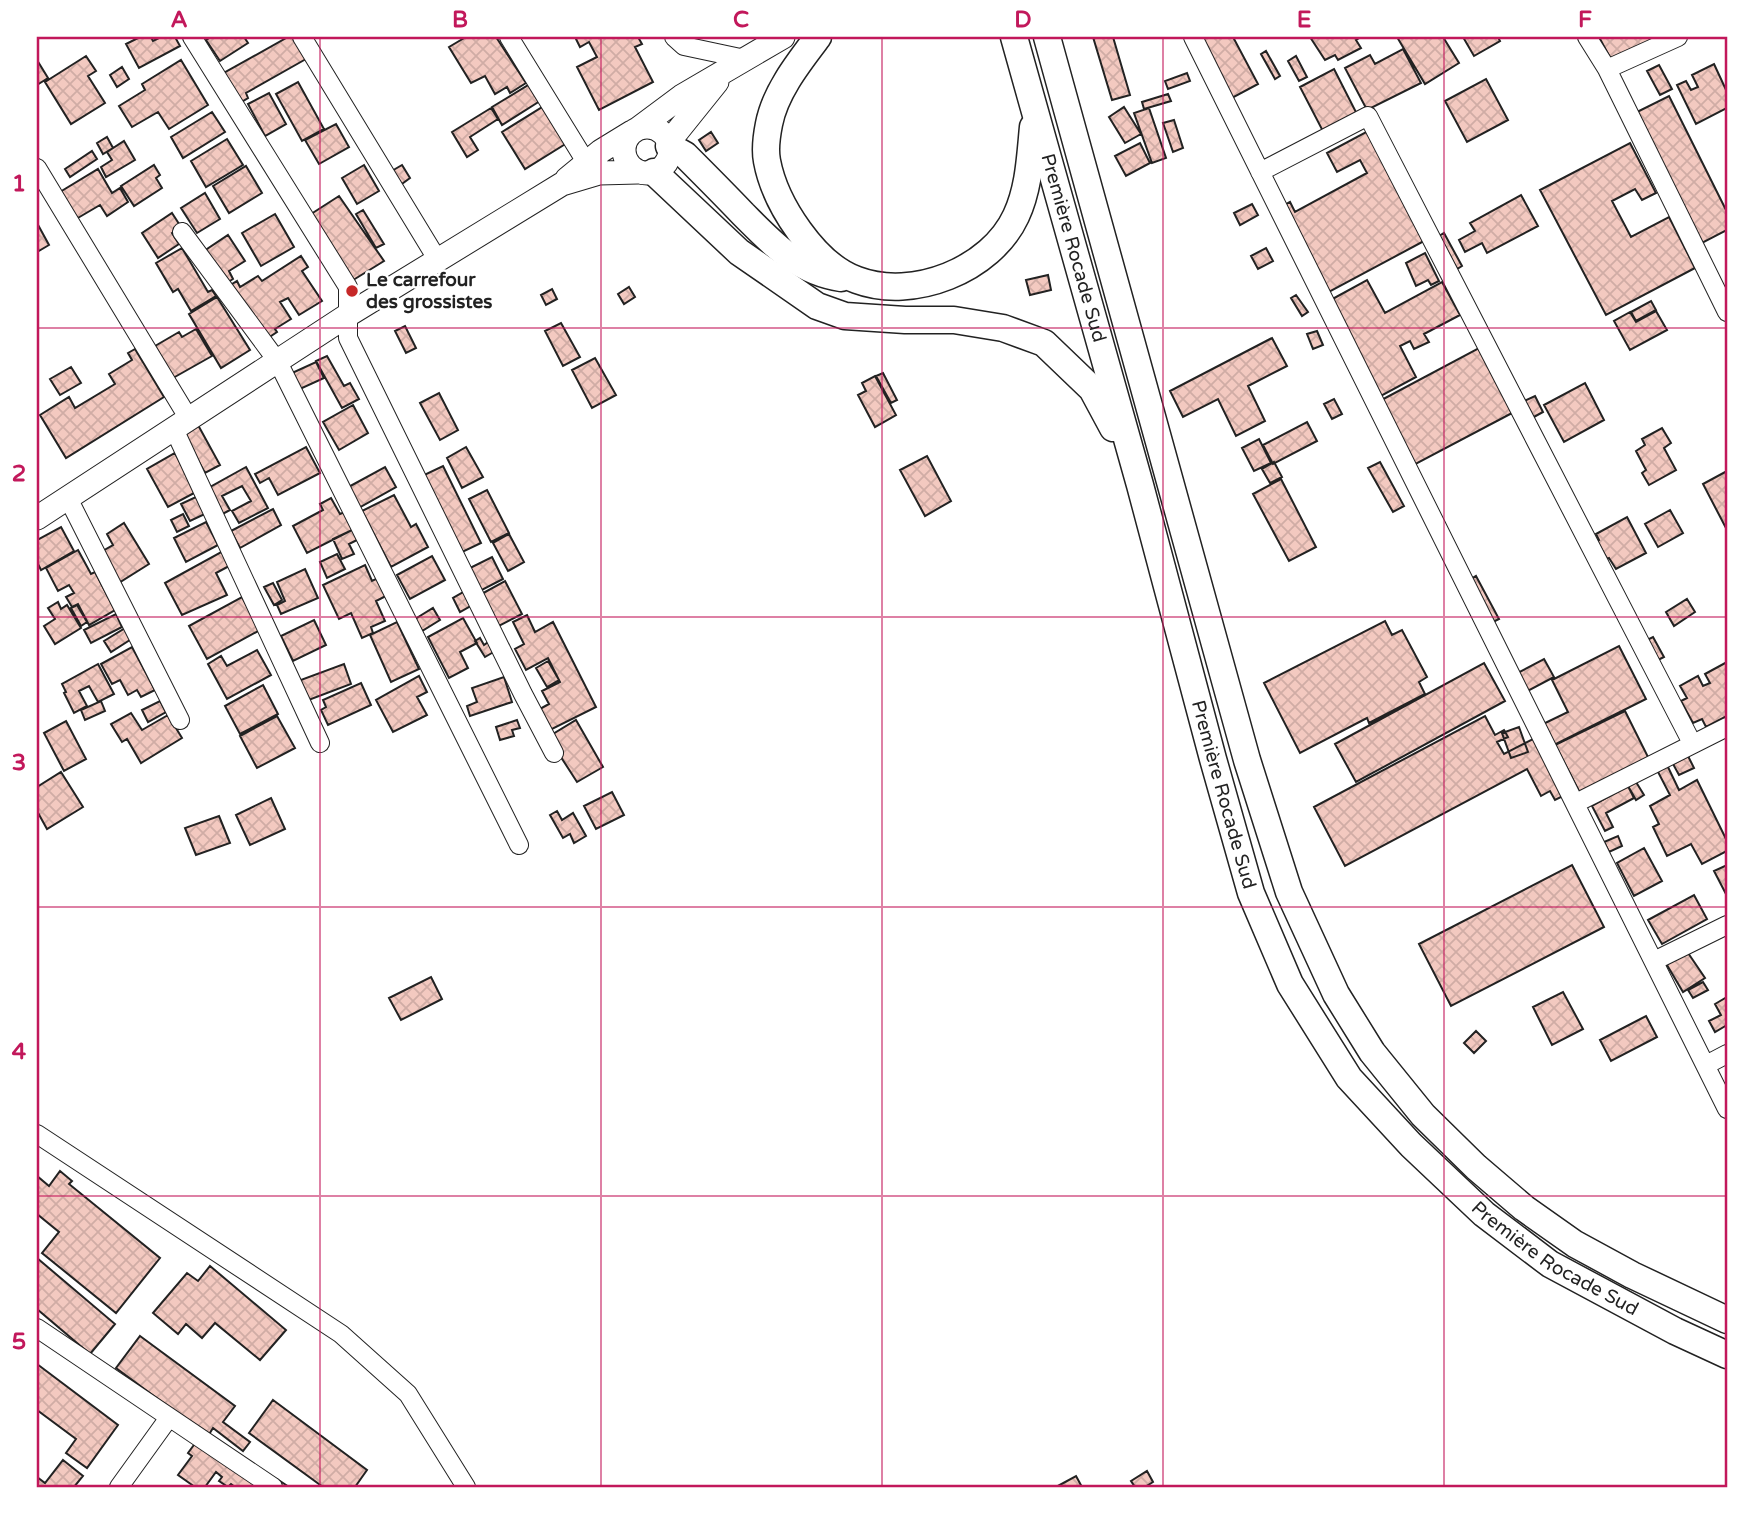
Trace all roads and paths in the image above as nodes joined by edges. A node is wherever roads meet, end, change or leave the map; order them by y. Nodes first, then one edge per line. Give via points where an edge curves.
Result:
1 (192, 37) edge
2 (302, 37) edge
3 (509, 37) edge
4 (674, 37) edge
5 (783, 37) edge
6 (818, 37) edge
7 (1014, 37) edge
8 (1047, 37) edge
9 (1193, 37) edge
10 (1587, 37) edge
11 (1678, 37) edge
12 (737, 64) junction
13 (1606, 69) junction
14 (636, 130) junction
15 (669, 144) junction
16 (586, 162) junction
17 (37, 167) edge
18 (646, 172) junction
19 (1260, 172) junction
20 (562, 184) junction
21 (182, 232) dead end
22 (437, 259) junction
23 (857, 281) junction
24 (1727, 312) edge
25 (348, 315) junction
26 (278, 362) junction
27 (182, 424) junction
28 (1140, 485) junction
29 (68, 498) junction
30 (37, 517) edge
31 (180, 720) dead end
32 (1727, 727) edge
33 (320, 743) dead end
34 (1692, 743) junction
35 (554, 753) dead end
36 (1576, 803) junction
37 (519, 845) dead end
38 (1727, 925) edge
39 (1654, 961) junction
40 (1727, 1054) edge
41 (1706, 1065) junction
42 (1727, 1109) edge
43 (37, 1134) edge
44 (1727, 1320) edge
45 (37, 1328) edge
46 (1727, 1354) edge
47 (169, 1419) junction
48 (119, 1487) edge
49 (273, 1487) edge
50 (466, 1487) edge

1 - 25 street via 348,288
2 - 22 street
3 - 16 street
4 - 12 street via 684,46
5 - 12 main road
6 - 23 highway via 789,75 769,123 767,160 782,202 801,235 828,264
7 - 23 highway via 1033,127 1029,178 1015,218 974,264 933,284 896,288
7 - 28 highway, Première Rocade Sud
8 - 44 highway, Première Rocade Sud via 1247,760 1289,892 1336,994 1372,1052 1423,1115 1524,1208 1575,1244
9 - 19 street
10 - 13 street
11 - 13 street
12 - 14 main road
12 - 15 main road
13 - 24 street
14 - 15 main road via 655,128
14 - 16 main road
14 - 18 main road via 627,138 624,153 626,161
15 - 18 main road via 666,162
15 - 23 highway via 780,251 803,267
16 - 20 main road
17 - 27 street
18 - 20 main road via 599,173
18 - 28 highway via 739,252 817,306 845,316 954,320 1003,328 1044,344 1092,389
19 - 34 street via 1368,116
19 - 36 street
20 - 22 main road
21 - 26 street
22 - 25 main road
25 - 26 main road
25 - 35 street via 348,338
26 - 27 main road
26 - 37 street
27 - 29 main road
27 - 33 street
28 - 46 highway, Première Rocade Sud via 1251,893 1290,984 1349,1078 1484,1214 1550,1264
29 - 30 main road
29 - 31 street
32 - 34 street
34 - 36 street
36 - 39 street
38 - 39 street
39 - 41 street
40 - 41 street
41 - 42 street
43 - 50 street via 341,1334 408,1394
45 - 47 street
47 - 48 street
47 - 49 street

